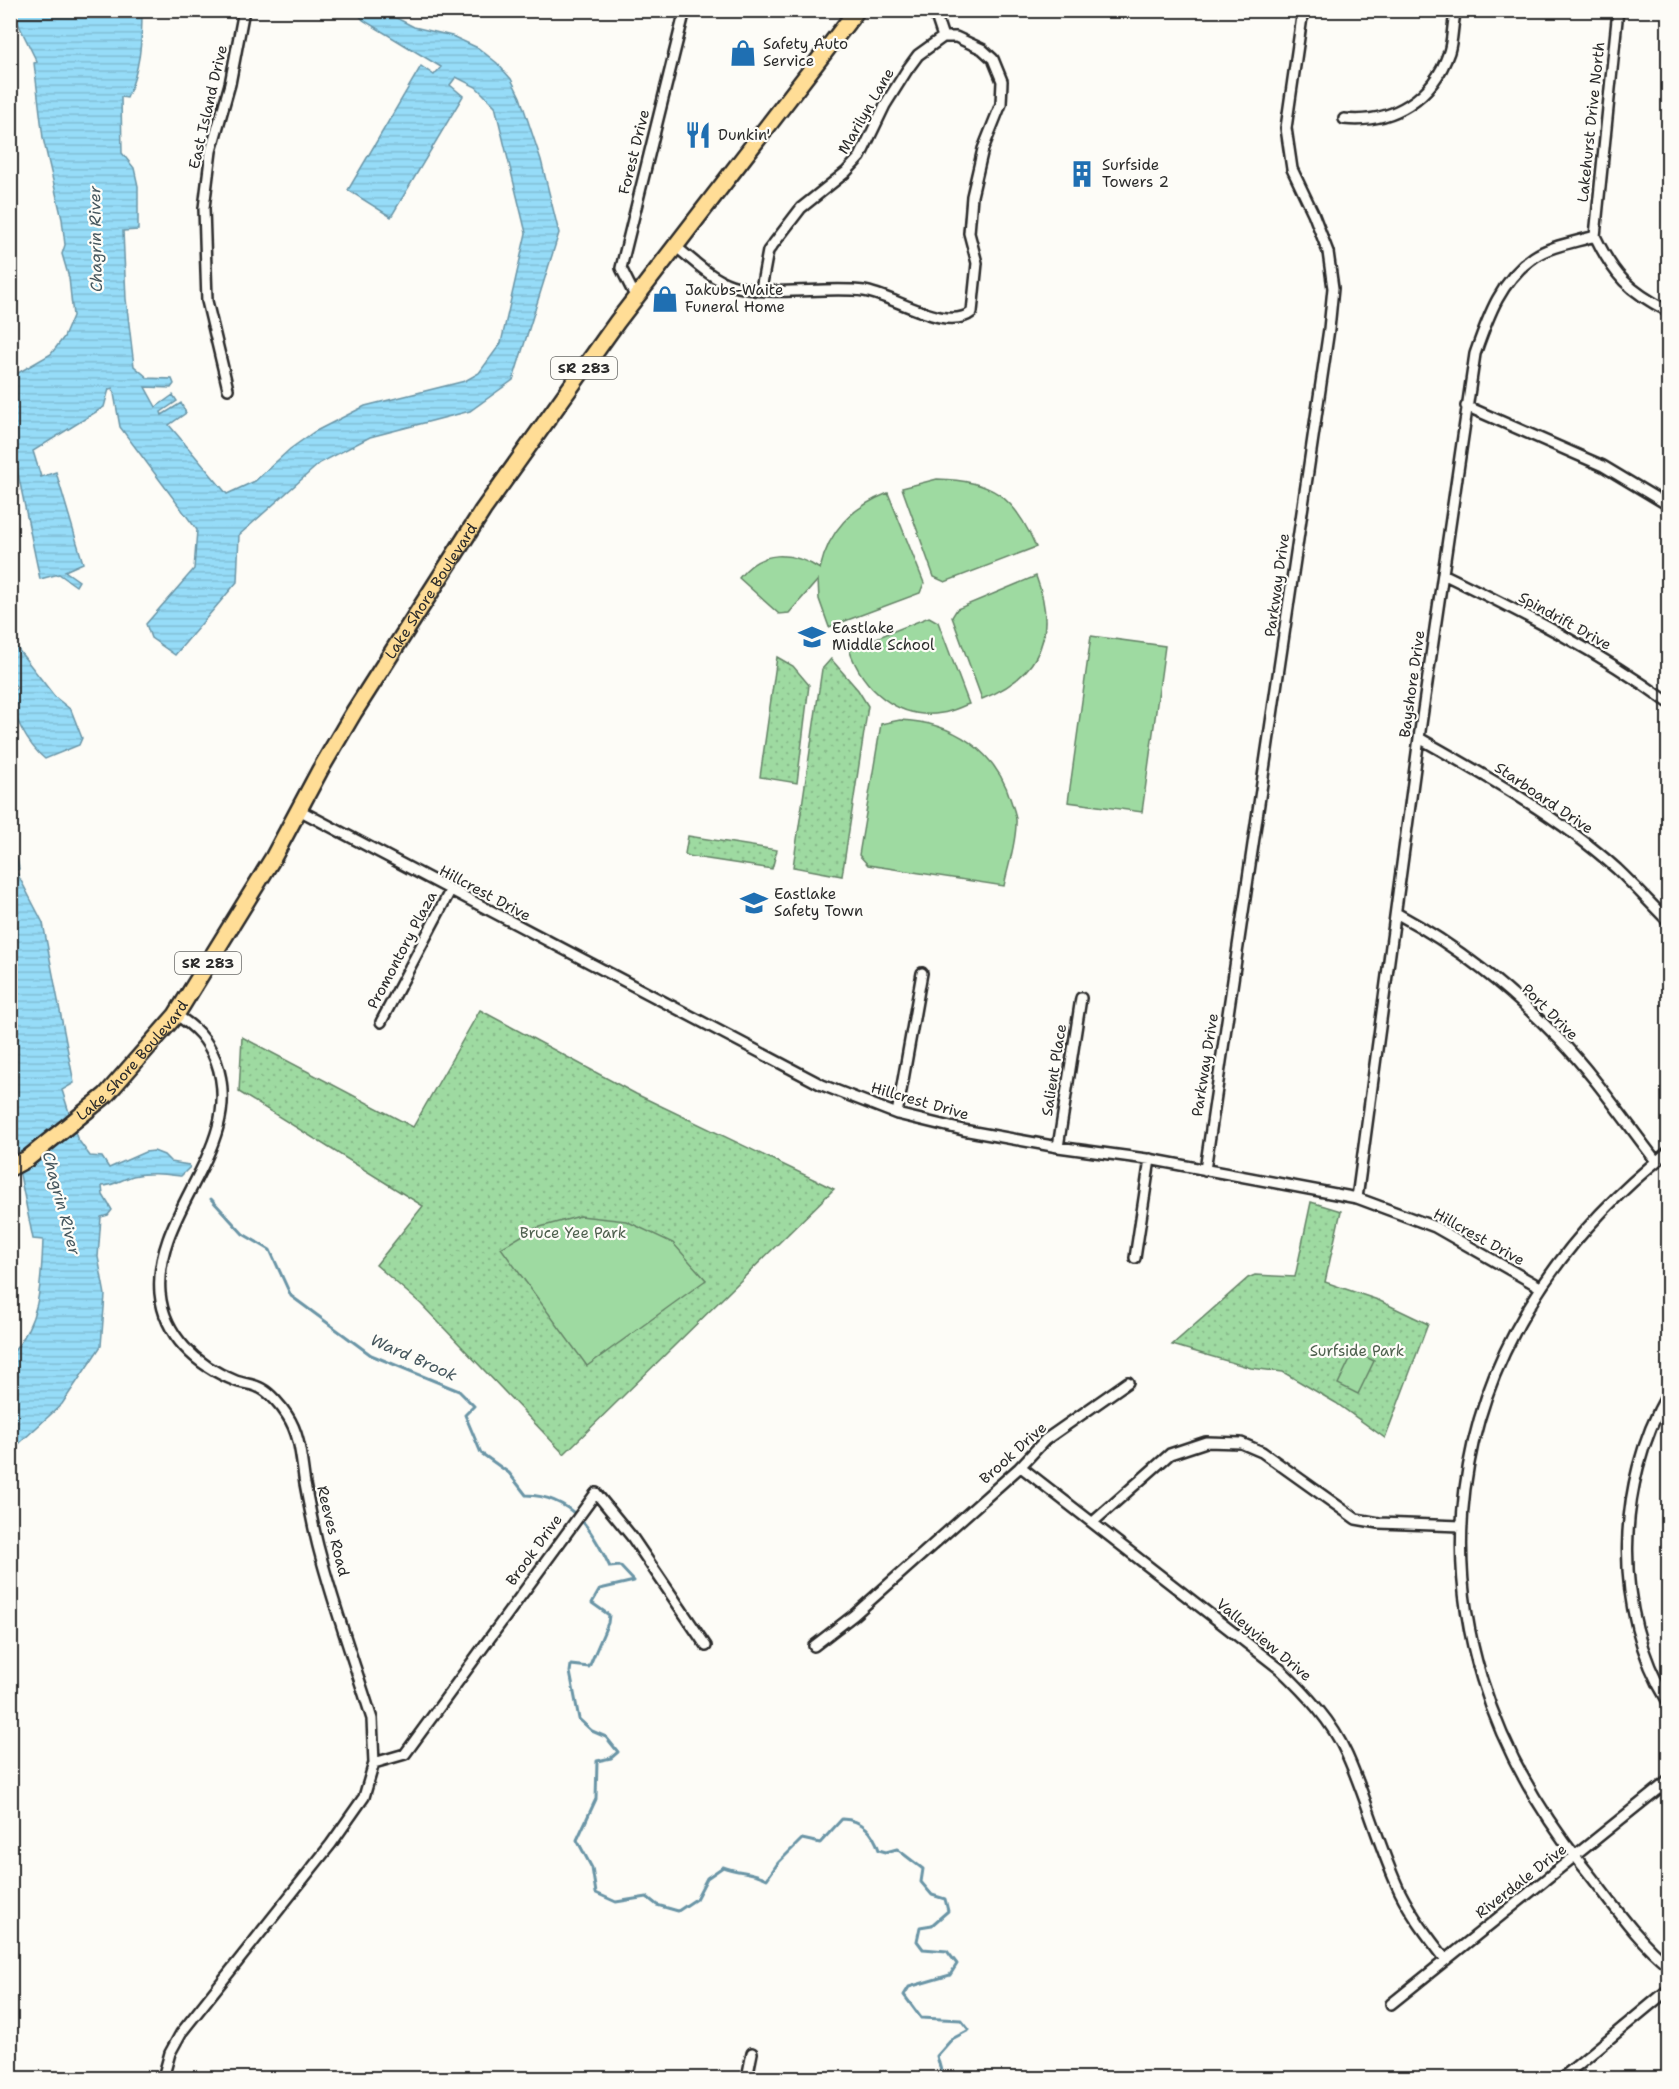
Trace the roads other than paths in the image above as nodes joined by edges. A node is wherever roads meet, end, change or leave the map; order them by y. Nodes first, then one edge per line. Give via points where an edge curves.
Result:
1 (243, 10) edge
2 (685, 10) edge
3 (857, 10) edge
4 (934, 10) edge
5 (1303, 10) edge
6 (1456, 10) edge
7 (1618, 10) edge
8 (943, 37) junction
9 (1344, 119) dead end
10 (1595, 236) junction
11 (675, 246) junction
12 (760, 289) junction
13 (636, 298) junction
14 (1668, 311) edge
15 (228, 389) dead end
16 (1467, 406) junction
17 (1668, 505) edge
18 (1443, 574) junction
19 (1668, 702) edge
20 (1419, 738) junction
21 (299, 810) junction
22 (450, 891) junction
23 (1396, 914) junction
24 (1668, 921) edge
25 (922, 973) dead end
26 (1081, 998) dead end
27 (176, 1015) junction
28 (381, 1022) dead end
29 (897, 1114) junction
30 (1058, 1147) junction
31 (1668, 1152) edge
32 (1150, 1159) junction
33 (1656, 1161) junction
34 (10, 1168) edge
35 (1205, 1170) junction
36 (1356, 1198) junction
37 (1135, 1258) dead end
38 (1540, 1287) junction
39 (1128, 1382) dead end
40 (1668, 1393) edge
41 (1021, 1467) junction
42 (1093, 1522) junction
43 (1461, 1526) junction
44 (706, 1646) dead end
45 (814, 1646) dead end
46 (1668, 1702) edge
47 (374, 1762) junction
48 (1668, 1781) edge
49 (1576, 1857) junction
50 (1446, 1960) junction
51 (1668, 1965) edge
52 (1668, 1990) edge
53 (1391, 2004) dead end
54 (752, 2053) dead end
55 (163, 2079) edge
56 (747, 2079) edge
57 (1562, 2079) edge

1 - 15 street, East Island Drive via 230,84 211,151 204,208 207,301
2 - 13 street, Forest Drive via 621,268
3 - 11 main road, Lake Shore Boulevard / SR 283
4 - 8 street
5 - 35 street, Parkway Drive via 1286,128 1292,170 1328,252 1333,288
6 - 9 street via 1450,50 1443,67 1418,101 1394,114 1362,121
7 - 10 street, Lakehurst Drive North
8 - 12 street, Marilyn Lane via 918,55 907,70 860,157 801,208 768,251
8 - 12 street via 982,49 993,59 1002,81 1001,104 983,149 972,196 969,233 977,263 972,312 956,320 865,291
10 - 14 street via 1611,268 1630,288
10 - 16 street, Bayshore Drive via 1535,256 1506,283 1490,310 1475,354
11 - 12 street via 705,271 731,285
11 - 13 main road, Lake Shore Boulevard / SR 283
13 - 21 main road, Lake Shore Boulevard / SR 283 via 458,546 348,722
16 - 17 street via 1603,466
16 - 18 street, Bayshore Drive
18 - 19 street, Spindrift Drive via 1565,635
18 - 20 street, Bayshore Drive
20 - 23 street, Bayshore Drive
20 - 24 street, Starboard Drive via 1557,821 1617,869
21 - 22 street, Hillcrest Drive
21 - 27 main road, Lake Shore Boulevard / SR 283
22 - 28 street, Promontory Plaza
22 - 29 street, Hillcrest Drive via 822,1085
23 - 33 street, Port Drive via 1441,938 1495,979 1560,1041
23 - 36 street, Bayshore Drive
25 - 29 street
26 - 30 street, Salient Place
27 - 34 main road, Lake Shore Boulevard / SR 283 via 106,1095 27,1159
27 - 47 street, Reeves Road via 198,1028 212,1053 221,1077 222,1105 209,1155 161,1263 160,1294 169,1326 188,1352 210,1369 262,1389 287,1414 300,1442 318,1546 372,1719
29 - 30 street, Hillcrest Drive
30 - 32 street, Hillcrest Drive
31 - 33 street
32 - 35 street, Hillcrest Drive
32 - 37 street
33 - 38 street via 1585,1228
35 - 36 street, Hillcrest Drive
36 - 38 street, Hillcrest Drive via 1435,1227
38 - 43 street via 1512,1337 1479,1419
39 - 41 street, Brook Drive via 1045,1440
40 - 46 street via 1642,1454 1632,1493 1628,1533 1629,1578 1638,1629
41 - 42 street, Valleyview Drive
41 - 45 street, Brook Drive
42 - 43 street via 1170,1454 1206,1442 1241,1443 1262,1452 1356,1519
42 - 50 street, Valleyview Drive via 1280,1669 1320,1711 1347,1754 1413,1916
43 - 49 street via 1470,1640 1484,1689 1503,1740 1533,1798
44 - 47 street, Brook Drive via 632,1537 596,1492 405,1754
47 - 55 street, Reeves Road via 363,1797 331,1844 181,2032
48 - 49 street, Riverdale Drive
49 - 50 street, Riverdale Drive
49 - 51 street via 1639,1936
50 - 53 street, Riverdale Drive
52 - 57 street
54 - 56 street

